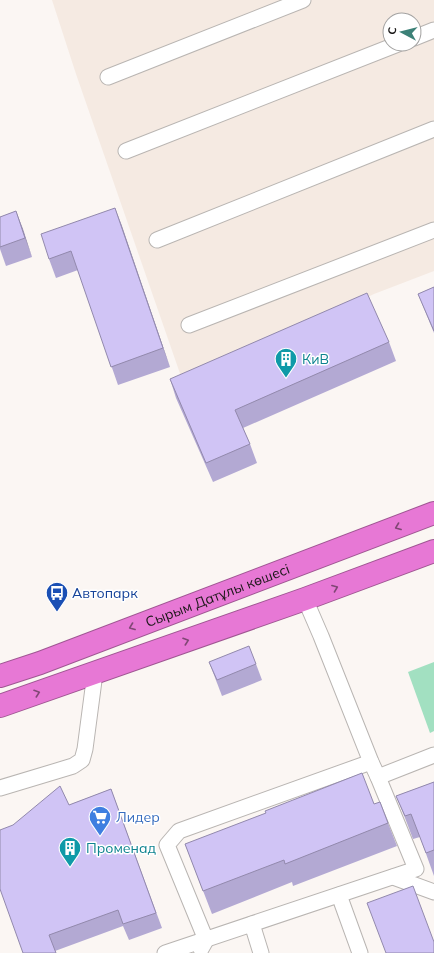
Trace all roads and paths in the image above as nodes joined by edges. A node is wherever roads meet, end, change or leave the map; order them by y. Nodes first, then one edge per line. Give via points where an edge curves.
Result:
1 (303, 0) edge
2 (434, 30) edge
3 (422, 35) edge
4 (382, 50) edge
5 (108, 77) dead end
6 (434, 130) edge
7 (126, 151) dead end
8 (434, 230) edge
9 (157, 240) dead end
10 (189, 325) dead end
11 (434, 513) edge
12 (434, 550) edge
13 (305, 599) junction
14 (95, 673) junction
15 (0, 676) edge
16 (0, 706) edge
17 (434, 755) edge
18 (371, 762) junction
19 (378, 777) junction
20 (0, 788) edge
21 (393, 877) junction
22 (434, 892) edge
23 (339, 895) junction
24 (252, 924) junction
25 (206, 940) junction
26 (166, 953) edge
27 (198, 953) edge
28 (261, 953) edge
29 (360, 953) edge

1 - 5 lane
2 - 3 lane
4 - 7 lane
6 - 9 lane
8 - 10 lane
11 -> 15 highway, Сырым Датұлы көшесі
13 -> 12 highway
14 -> 13 highway
13 - 18 lane
16 -> 14 highway
14 - 20 lane via 82,760 73,766
17 - 19 lane
18 - 19 lane
18 - 25 lane via 179,831 167,845
19 - 21 lane via 416,869
21 - 22 lane
21 - 23 lane
23 - 24 lane
23 - 29 lane
24 - 25 lane
24 - 28 lane
25 - 26 lane
25 - 27 lane

